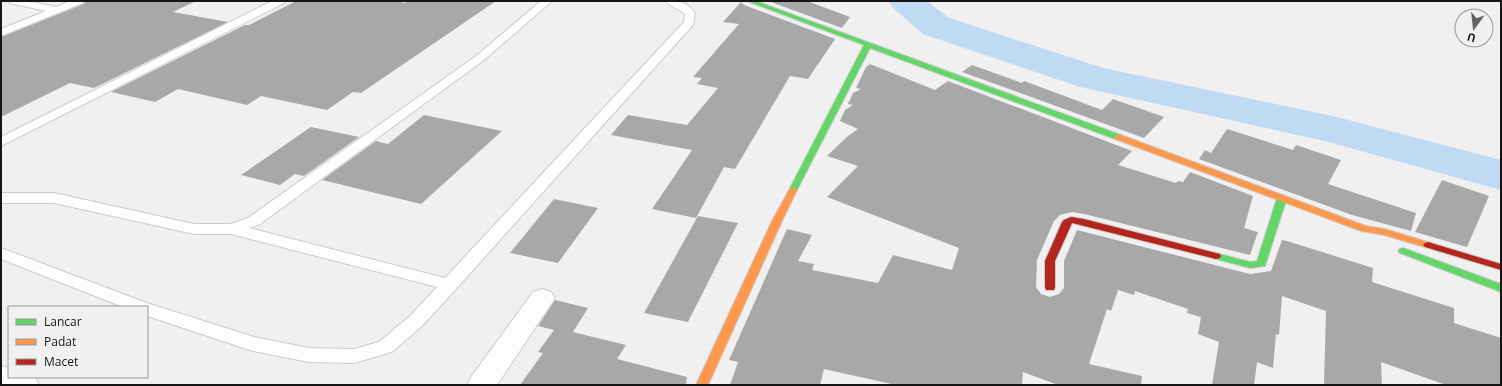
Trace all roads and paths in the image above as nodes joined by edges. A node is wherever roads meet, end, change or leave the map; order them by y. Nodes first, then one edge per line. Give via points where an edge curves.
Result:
1 (13, 1) edge
2 (79, 1) edge
3 (280, 1) edge
4 (547, 1) edge
5 (670, 1) edge
6 (750, 1) edge
7 (56, 10) junction
8 (1, 33) edge
9 (868, 44) junction
10 (1, 142) edge
11 (3, 196) edge
12 (1282, 198) junction
13 (231, 229) junction
14 (1364, 229) junction
15 (1376, 238) dead end
16 (1396, 249) dead end
17 (1, 253) edge
18 (1501, 267) edge
19 (450, 285) junction
20 (1050, 287) dead end
21 (1501, 288) edge
22 (542, 298) dead end
23 (138, 306) edge
24 (148, 309) edge
25 (1, 377) edge
26 (25, 385) edge
27 (481, 385) edge
28 (702, 385) edge

1 - 7 lane
2 - 7 lane
3 - 10 lane
4 - 13 lane via 480,58 423,100 254,221
5 - 19 lane via 679,4 690,13 689,23
6 - 9 main road
7 - 8 lane
9 - 12 main road
9 - 28 main road via 777,221
11 - 13 lane via 54,198 194,229
12 - 14 main road
12 - 20 main road via 1261,264 1258,266 1071,220 1067,222 1050,261
13 - 19 lane
14 - 15 main road
14 - 18 main road via 1385,232
16 - 21 main road
17 - 23 lane
19 - 24 lane via 416,321 385,347 354,356 309,355 253,344
22 - 27 street
25 - 26 street

